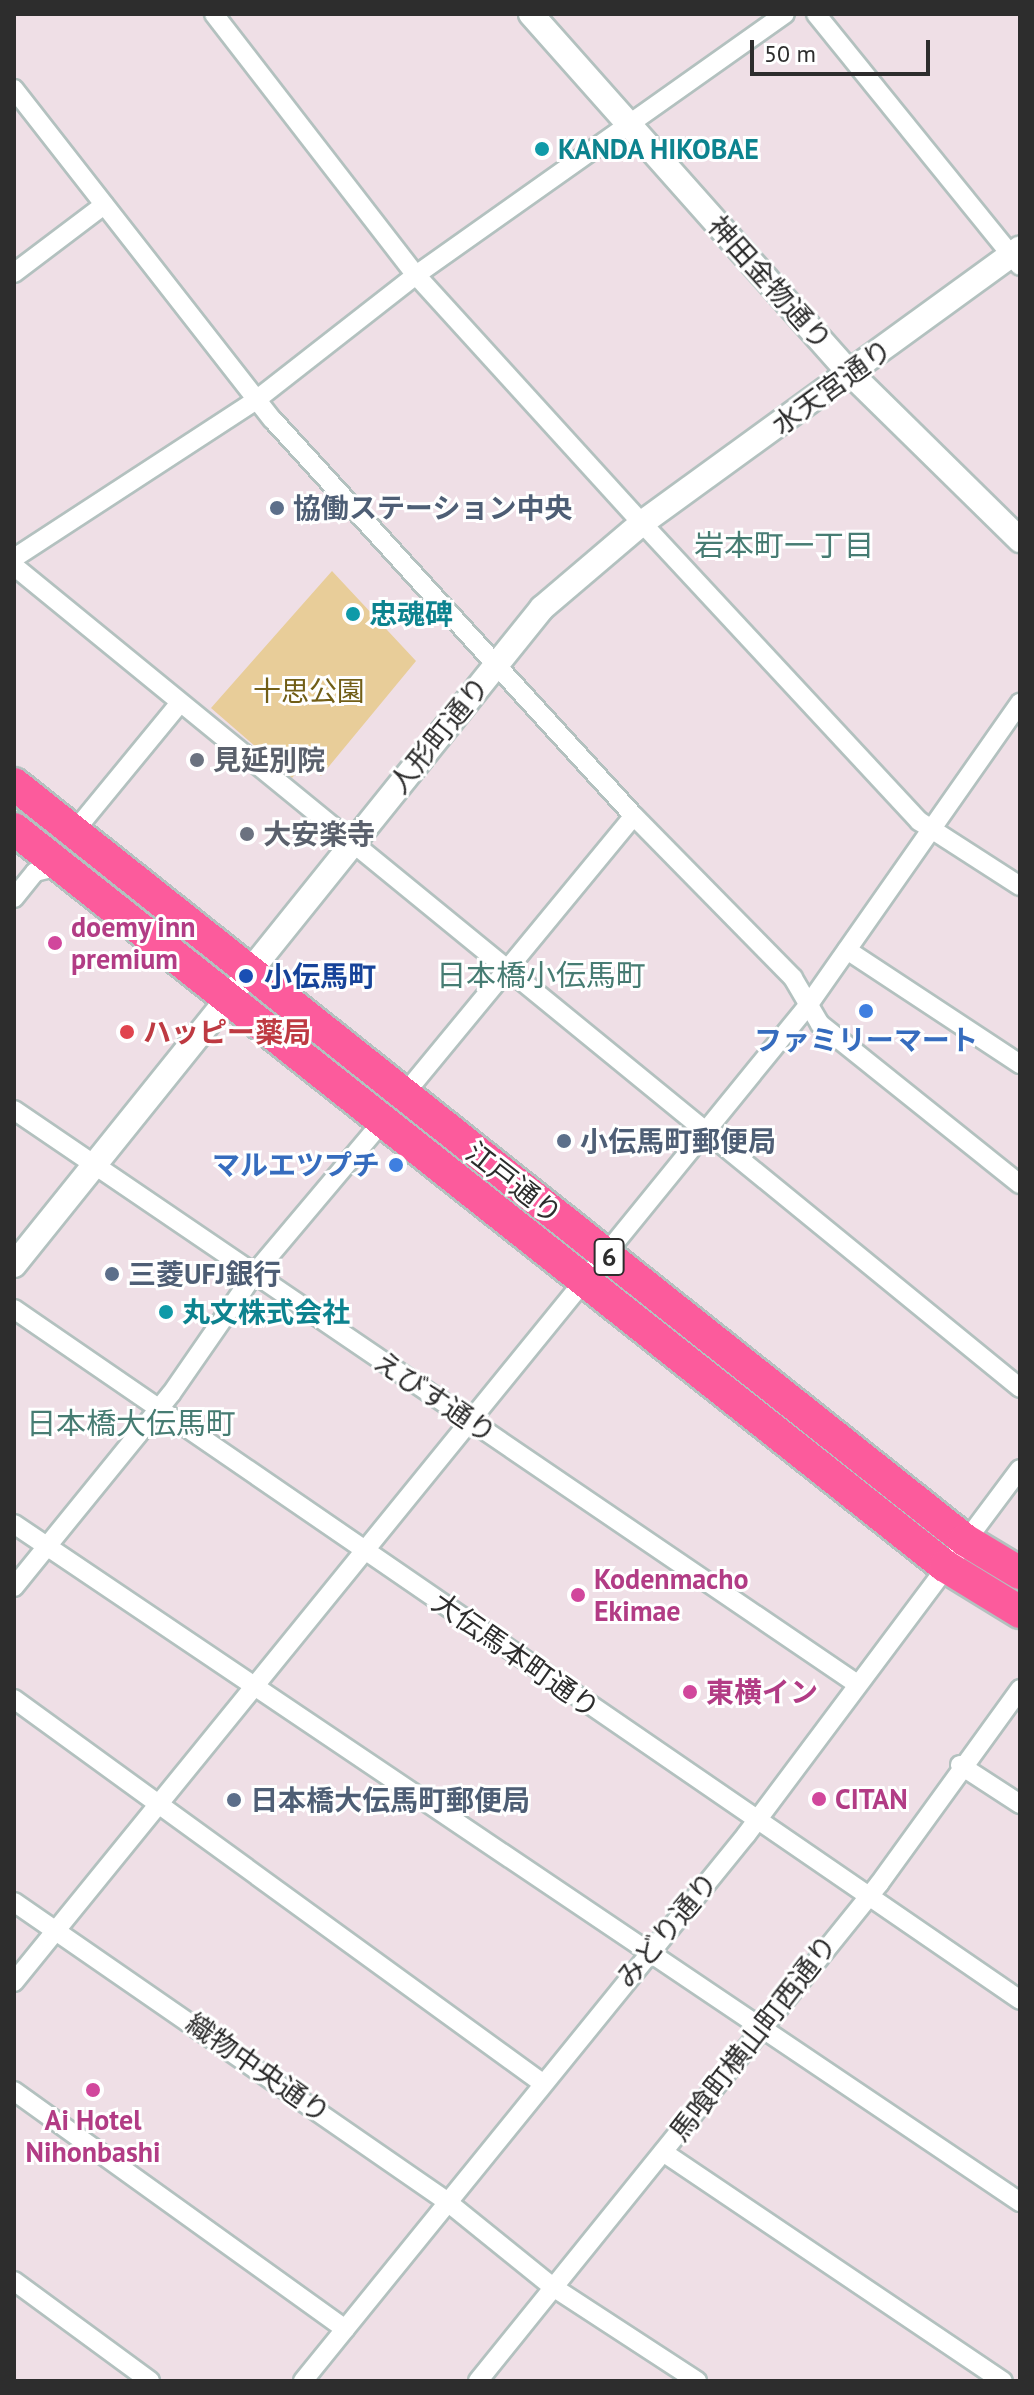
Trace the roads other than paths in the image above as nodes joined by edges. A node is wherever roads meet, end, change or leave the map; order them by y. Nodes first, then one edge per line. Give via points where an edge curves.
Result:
1 (214, 14) edge
2 (531, 14) edge
3 (785, 14) edge
4 (816, 14) edge
5 (14, 89) edge
6 (630, 126) junction
7 (104, 205) junction
8 (1017, 257) edge
9 (14, 273) edge
10 (416, 275) junction
11 (851, 374) junction
12 (256, 400) junction
13 (642, 523) junction
14 (1020, 540) edge
15 (14, 558) edge
16 (14, 566) edge
17 (495, 666) junction
18 (1020, 703) edge
19 (179, 704) junction
20 (14, 784) edge
21 (634, 816) junction
22 (14, 829) edge
23 (932, 830) junction
24 (73, 833) junction
25 (352, 843) junction
26 (59, 866) junction
27 (1020, 886) edge
28 (14, 898) edge
29 (847, 950) junction
30 (511, 970) junction
31 (241, 989) junction
32 (809, 1004) junction
33 (1020, 1064) edge
34 (402, 1097) junction
35 (14, 1110) edge
36 (382, 1122) junction
37 (703, 1128) junction
38 (91, 1162) junction
39 (1020, 1184) edge
40 (605, 1254) junction
41 (14, 1265) edge
42 (254, 1274) junction
43 (584, 1279) junction
44 (14, 1309) edge
45 (1020, 1388) edge
46 (158, 1406) junction
47 (468, 1420) junction
48 (1020, 1469) edge
49 (14, 1524) edge
50 (965, 1540) junction
51 (46, 1547) junction
52 (365, 1548) junction
53 (945, 1566) junction
54 (1020, 1573) edge
55 (14, 1587) edge
56 (1020, 1612) edge
57 (256, 1683) junction
58 (857, 1684) junction
59 (1020, 1689) edge
60 (14, 1699) edge
61 (960, 1765) junction
62 (1020, 1804) edge
63 (158, 1808) junction
64 (755, 1824) junction
65 (866, 1897) junction
66 (14, 1902) edge
67 (61, 1930) junction
68 (647, 1955) junction
69 (14, 1982) edge
70 (1020, 2000) edge
71 (762, 2030) junction
72 (541, 2082) junction
73 (14, 2091) edge
74 (663, 2152) junction
75 (445, 2200) junction
76 (1020, 2202) edge
77 (14, 2281) edge
78 (553, 2287) junction
79 (345, 2329) junction
80 (150, 2381) edge
81 (303, 2381) edge
82 (478, 2381) edge
83 (697, 2381) edge
84 (1003, 2381) edge

1 - 10 street
2 - 6 street, 神田金物通り
3 - 6 street
4 - 8 street
5 - 7 street
6 - 10 street
6 - 11 street, 神田金物通り
7 - 9 street
7 - 12 street
8 - 11 street, 水天宮通り
10 - 12 street
10 - 13 street
11 - 13 street, 水天宮通り
11 - 14 street, 神田金物通り
12 - 15 street
12 - 17 street
13 - 17 street, 人形町通り via 542,608
13 - 23 street
16 - 19 street
17 - 21 street
17 - 25 street, 人形町通り
18 - 23 street
19 - 24 street
19 - 25 street
20 - 24 highway, 江戸通り / 6
21 - 30 street
21 - 32 street via 793,978
22 - 26 highway, 江戸通り / 6
23 - 27 street
23 - 29 street
24 - 31 highway, 江戸通り / 6
25 - 30 street
25 - 31 street, 人形町通り
26 - 28 street via 35,872
26 - 31 highway, 江戸通り / 6
29 - 32 street
29 - 33 street
30 - 34 street
30 - 37 street
31 - 34 highway, 江戸通り / 6
31 - 36 highway, 江戸通り / 6
31 - 38 street, 人形町通り
32 - 37 street
32 - 39 street via 820,1024
34 - 40 highway, 江戸通り / 6
35 - 38 street, えびす通り
36 - 42 street
36 - 43 highway, 江戸通り / 6
37 - 40 street
37 - 45 street
38 - 41 street, 人形町通り
38 - 42 street, えびす通り
40 - 43 street
40 - 50 highway, 江戸通り / 6
42 - 46 street
42 - 47 street, えびす通り
43 - 47 street
43 - 53 highway, 江戸通り / 6
44 - 46 street, 大伝馬本町通り
46 - 51 street
46 - 52 street, 大伝馬本町通り
47 - 52 street
47 - 58 street, えびす通り
48 - 50 street, みどり通り
49 - 51 street
50 - 53 street, みどり通り
50 - 54 highway, 江戸通り / 6
51 - 55 street
51 - 57 street
52 - 57 street
52 - 64 street, 大伝馬本町通り
53 - 56 highway, 江戸通り / 6
53 - 58 street, みどり通り
57 - 63 street
57 - 68 street
58 - 64 street, みどり通り
59 - 61 street, 馬喰町横山町西通り
60 - 63 street
61 - 62 street
61 - 65 street, 馬喰町横山町西通り
63 - 67 street
63 - 72 street
64 - 65 street, 大伝馬本町通り
64 - 68 street, みどり通り
65 - 70 street, 大伝馬本町通り
65 - 71 street, 馬喰町横山町西通り
66 - 67 street, 織物中央通り via 40,1924
67 - 69 street
67 - 75 street, 織物中央通り
68 - 71 street
68 - 72 street, みどり通り
71 - 74 street, 馬喰町横山町西通り
71 - 76 street
72 - 75 street, みどり通り
73 - 79 street
74 - 78 street, 馬喰町横山町西通り
74 - 84 street
75 - 78 street, 織物中央通り
75 - 79 street, みどり通り
77 - 80 street
78 - 82 street, 馬喰町横山町西通り
78 - 83 street, 織物中央通り
79 - 81 street, みどり通り

